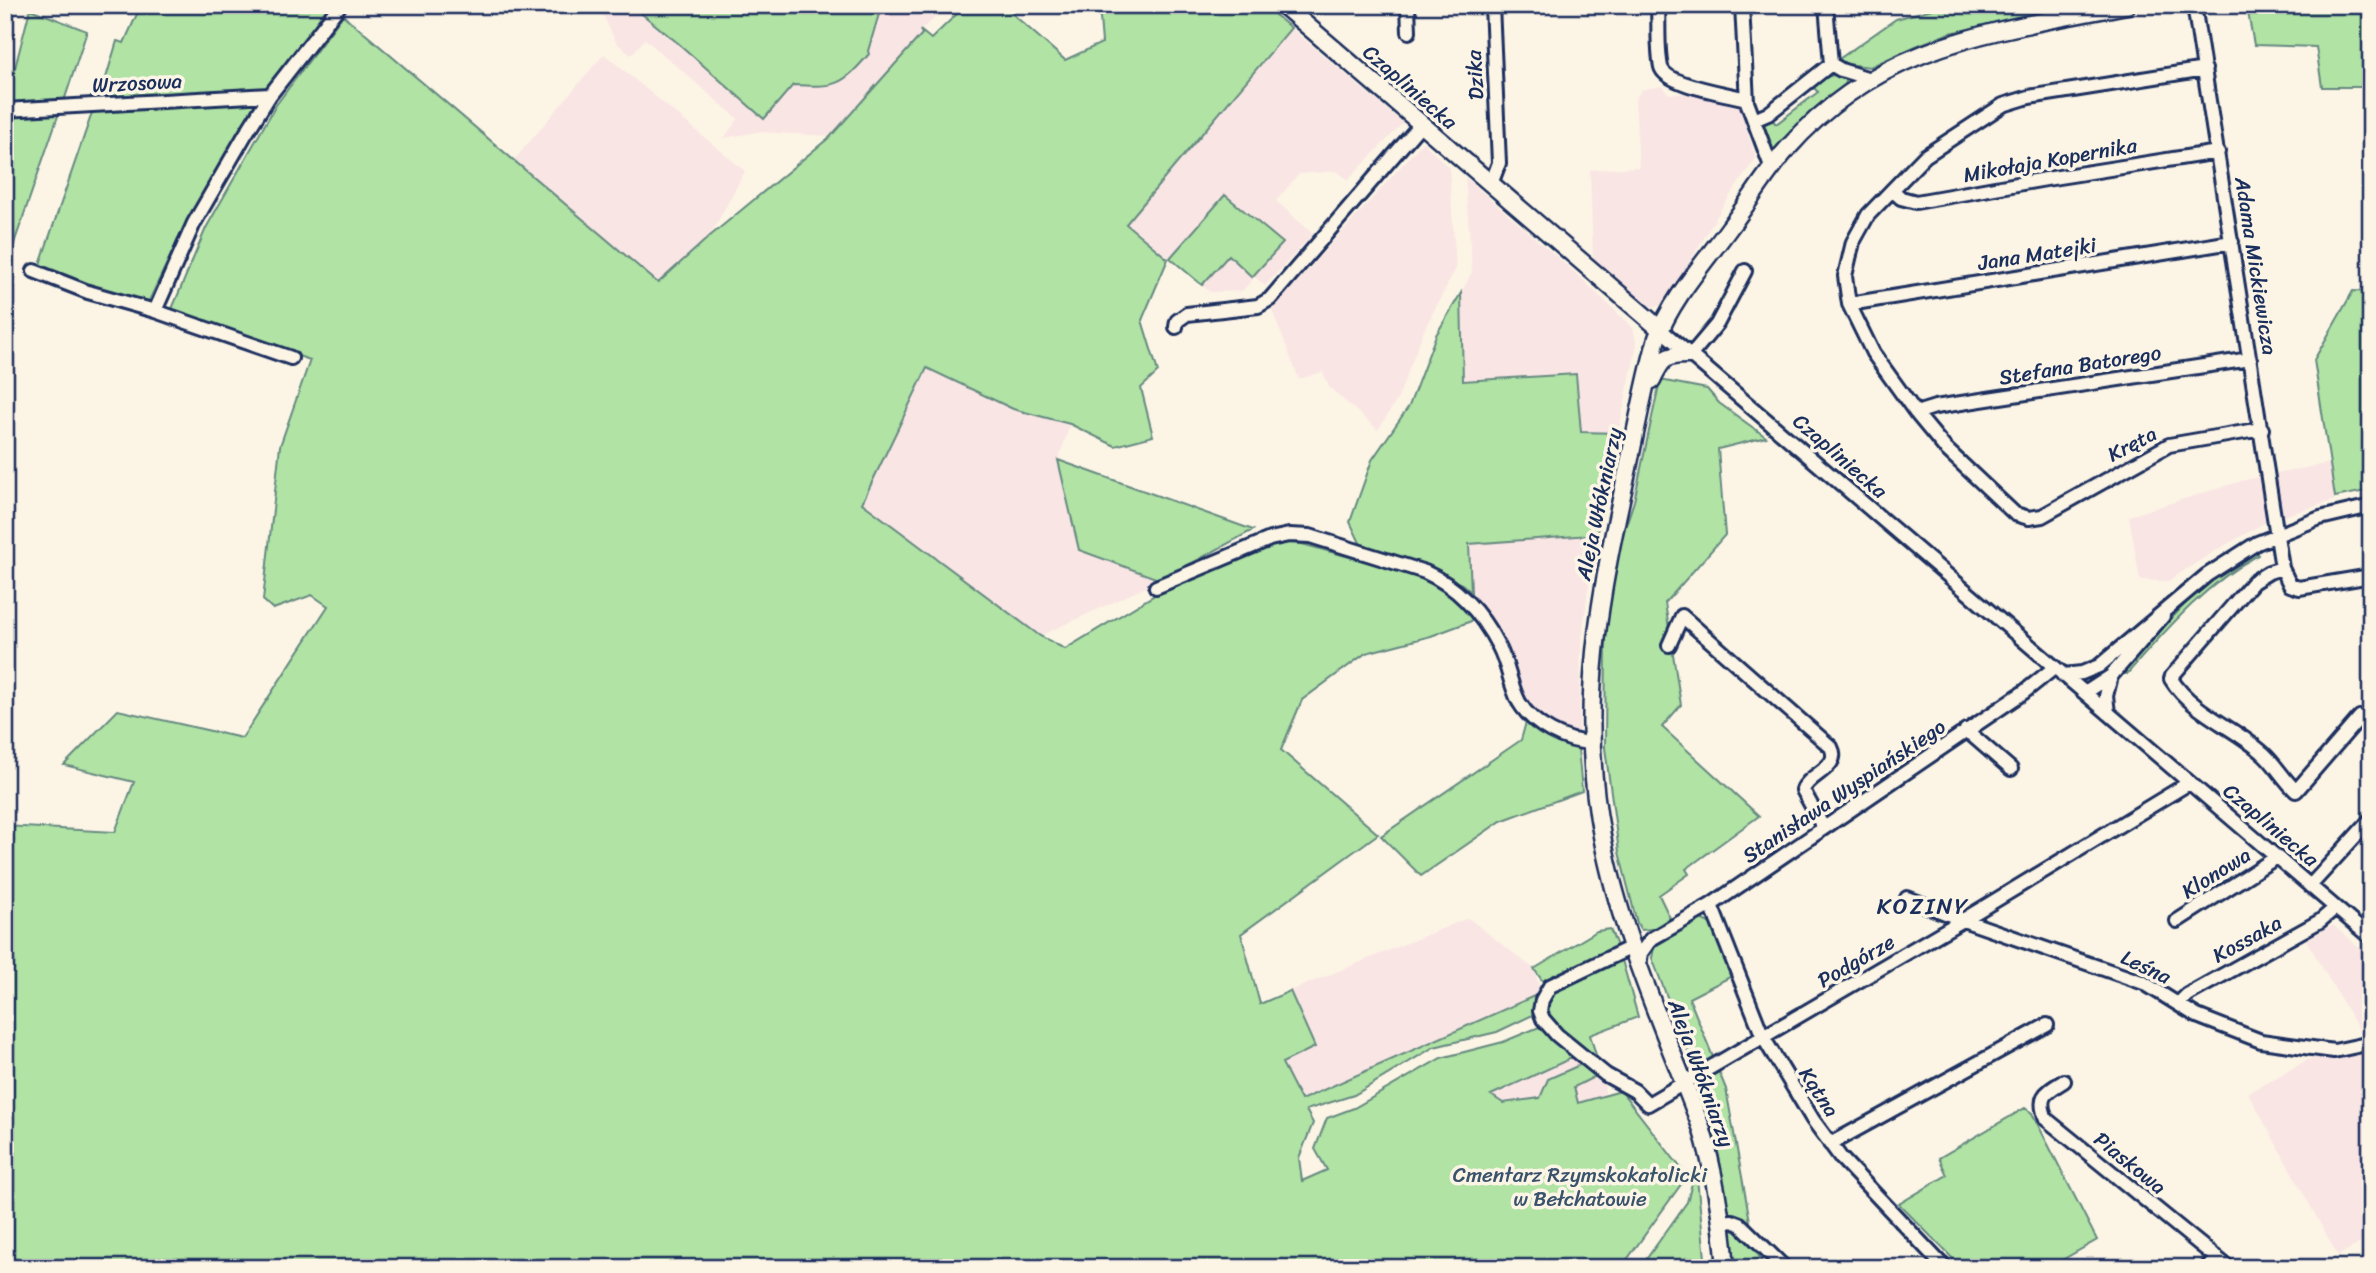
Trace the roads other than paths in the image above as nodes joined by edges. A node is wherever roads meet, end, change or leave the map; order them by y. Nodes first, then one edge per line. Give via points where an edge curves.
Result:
1 (340, 5) edge
2 (1283, 5) edge
3 (1408, 5) edge
4 (1492, 5) edge
5 (1658, 5) edge
6 (1742, 5) edge
7 (1826, 5) edge
8 (2127, 5) edge
9 (2194, 5) edge
10 (1409, 32) dead end
11 (1830, 64) junction
12 (2205, 69) junction
13 (1870, 79) junction
14 (270, 95) junction
15 (1747, 99) junction
16 (5, 110) edge
17 (1754, 120) junction
18 (1421, 124) junction
19 (2218, 152) junction
20 (1772, 169) junction
21 (1491, 184) junction
22 (1892, 190) junction
23 (2232, 242) junction
24 (34, 271) dead end
25 (1745, 271) dead end
26 (1849, 303) junction
27 (155, 311) junction
28 (1177, 327) dead end
29 (1660, 329) junction
30 (1691, 355) junction
31 (292, 358) dead end
32 (2250, 359) junction
33 (1642, 405) junction
34 (1916, 413) junction
35 (2262, 429) junction
36 (2371, 506) edge
37 (2277, 533) junction
38 (2282, 568) junction
39 (2371, 576) edge
40 (1156, 587) dead end
41 (2167, 611) junction
42 (1669, 645) dead end
43 (2099, 666) junction
44 (2059, 672) junction
45 (2111, 676) junction
46 (2085, 693) junction
47 (2108, 713) junction
48 (2371, 724) edge
49 (1966, 730) junction
50 (1592, 743) junction
51 (2011, 769) dead end
52 (2189, 783) junction
53 (2370, 820) edge
54 (1823, 827) junction
55 (2275, 856) junction
56 (2310, 886) junction
57 (1907, 898) dead end
58 (1711, 905) junction
59 (2335, 908) junction
60 (1963, 920) junction
61 (2177, 921) dead end
62 (1624, 926) junction
63 (2371, 938) edge
64 (1651, 939) junction
65 (1632, 947) junction
66 (1639, 966) junction
67 (2178, 1004) junction
68 (2047, 1025) dead end
69 (1763, 1037) junction
70 (2371, 1043) edge
71 (2064, 1081) dead end
72 (1685, 1083) junction
73 (1830, 1144) junction
74 (1721, 1222) junction
75 (2224, 1264) edge
76 (1726, 1268) edge
77 (1784, 1268) edge
78 (1945, 1268) edge
79 (2206, 1268) edge

1 - 14 street
2 - 18 main road, Czapliniecka
3 - 10 street
4 - 21 street, Dzika via 1499,167
5 - 15 street via 1661,69 1668,78
6 - 15 street
7 - 11 street
8 - 13 main road, Aleja Włókniarzy via 1965,38
9 - 12 street, Adama Mickiewicza
11 - 13 street
11 - 17 street
12 - 19 street, Adama Mickiewicza
12 - 22 street via 2011,102 1926,156
13 - 20 main road, Aleja Włókniarzy via 1808,127
14 - 16 street, Wrzosowa
14 - 27 street via 194,223
15 - 17 street
17 - 20 street
18 - 21 main road, Czapliniecka
18 - 28 street via 1270,299 1258,306 1187,314 1177,321
19 - 22 street, Mikołaja Kopernika via 1916,202
19 - 23 street, Adama Mickiewicza
20 - 29 main road, Aleja Włókniarzy
21 - 29 main road, Czapliniecka
22 - 26 street via 1868,215 1853,242 1846,276
23 - 26 street, Jana Matejki
23 - 32 street, Adama Mickiewicza
24 - 27 street
25 - 30 street via 1717,324
26 - 34 street via 1873,353
27 - 31 street
29 - 30 street, Czapliniecka
29 - 33 main road, Aleja Włókniarzy
30 - 33 main road via 1672,355 1659,363
30 - 44 street, Czapliniecka
32 - 34 street, Stefana Batorego
32 - 35 street, Adama Mickiewicza
33 - 50 main road, Aleja Włókniarzy via 1601,594 1593,659
34 - 35 street, Kręta via 1945,448 2015,514 2029,519 2169,445
35 - 37 street, Adama Mickiewicza
36 - 37 street
37 - 38 street, Adama Mickiewicza
37 - 41 street via 2217,568
38 - 39 street via 2290,585 2299,588
38 - 48 street via 2253,582 2171,679 2193,703 2266,755 2296,791 2360,717
40 - 50 street via 1289,535 1310,536 1425,572 1458,590 1488,627 1524,709 1561,736
41 - 43 street
41 - 45 street
42 - 54 street via 1682,616 1831,747 1833,762 1805,783 1803,790
43 - 44 street via 2082,673
43 - 46 street
44 - 46 street, Czapliniecka
44 - 49 street, Stanisława Wyspiańskiego
45 - 46 street
45 - 47 street via 2106,689
46 - 47 street, Czapliniecka
47 - 52 street, Czapliniecka
49 - 51 street
49 - 54 street, Stanisława Wyspiańskiego
50 - 62 main road, Aleja Włókniarzy via 1601,833
52 - 55 street, Czapliniecka
52 - 60 street, Podgórze
53 - 56 street
54 - 58 street, Stanisława Wyspiańskiego
55 - 56 street, Czapliniecka
55 - 61 street, Klonowa
56 - 59 street, Czapliniecka
57 - 60 street, Leśna
58 - 64 street, Stanisława Wyspiańskiego
58 - 69 street, Kątna
59 - 63 street, Czapliniecka
59 - 67 street, Kossaka
60 - 67 street, Leśna via 2144,983
60 - 69 street, Podgórze
62 - 64 street via 1635,936
62 - 65 main road, Aleja Włókniarzy
64 - 66 street
65 - 66 main road, Aleja Włókniarzy
65 - 72 street, Podgórze via 1550,986 1540,1005 1542,1019 1648,1104
66 - 72 main road, Aleja Włókniarzy
67 - 70 street, Leśna via 2214,1024 2261,1041 2334,1051
68 - 73 street
69 - 72 street, Podgórze
69 - 73 street, Kątna
71 - 75 street, Piaskowa via 2042,1099 2046,1119
72 - 74 main road, Aleja Włókniarzy via 1711,1161
73 - 78 street, Kątna
74 - 76 main road, Aleja Włókniarzy
74 - 77 street via 1740,1224
75 - 79 street

